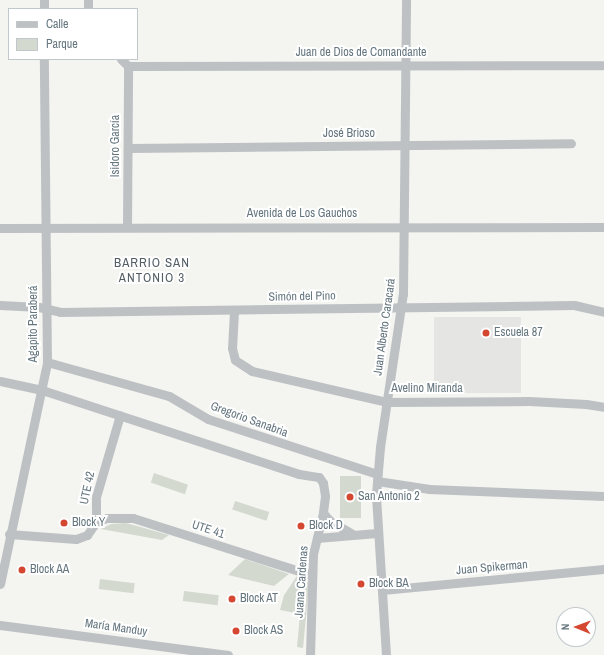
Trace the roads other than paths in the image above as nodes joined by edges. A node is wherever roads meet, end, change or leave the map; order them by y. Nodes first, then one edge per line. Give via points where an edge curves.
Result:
1 (406, 0) edge
2 (44, 60) edge
3 (122, 60) edge
4 (406, 65) junction
5 (604, 65) edge
6 (128, 66) junction
7 (571, 143) dead end
8 (406, 146) junction
9 (128, 148) junction
10 (44, 226) junction
11 (127, 226) junction
12 (406, 227) junction
13 (604, 227) edge
14 (0, 228) edge
15 (0, 305) edge
16 (401, 307) junction
17 (48, 309) junction
18 (234, 311) junction
19 (604, 312) edge
20 (47, 362) junction
21 (0, 381) edge
22 (42, 390) junction
23 (386, 402) junction
24 (604, 408) edge
25 (120, 415) junction
26 (377, 478) junction
27 (604, 496) edge
28 (323, 513) junction
29 (96, 522) junction
30 (377, 533) junction
31 (9, 534) junction
32 (353, 534) junction
33 (317, 538) junction
34 (604, 569) edge
35 (312, 575) junction
36 (0, 584) edge
37 (382, 590) junction
38 (0, 625) edge
39 (228, 655) edge
40 (310, 655) edge
41 (386, 655) edge

1 - 4 street, Juan Alberto Caracará
2 - 10 street, Agapito Paraberá
3 - 6 street
4 - 5 street, Juan de Dios de Comandante
4 - 6 street, Juan de Dios de Comandante
4 - 8 street, Juan Alberto Caracará
6 - 9 street, Isidoro García
7 - 8 street, José Brioso
8 - 9 street, José Brioso
8 - 12 street, Juan Alberto Caracará
9 - 11 street, Isidoro García
10 - 11 street, Avenida de Los Gauchos
10 - 14 street, Avenida de Los Gauchos
10 - 17 street, Agapito Paraberá
11 - 12 street, Avenida de Los Gauchos
12 - 13 street, Avenida de Los Gauchos
12 - 16 street, Juan Alberto Caracará
15 - 17 street, Simón del Pino
16 - 18 street, Simón del Pino
16 - 19 street, Simón del Pino via 574,305
16 - 23 street, Juan Alberto Caracará
17 - 18 street, Simón del Pino via 60,312
17 - 20 street, Agapito Paraberá
18 - 23 street, Avelino Miranda via 232,348 235,360 252,371
20 - 22 street, Agapito Paraberá
20 - 26 street, Gregorio Sanabria via 169,396 208,419
21 - 22 street
22 - 25 street
22 - 31 street, Agapito Paraberá
23 - 24 street, Avelino Miranda via 529,401 586,404
23 - 26 street, Juan Alberto Caracará
25 - 28 street, Juana Cardenas via 299,474 316,475 325,487
25 - 29 street, UTE 42 via 96,497
26 - 27 street, Gregorio Sanabria via 429,489
26 - 30 street, Juan Alberto Caracará
28 - 32 street
28 - 33 street, Juana Cardenas
29 - 31 street, UTE 42 via 87,535 76,539
29 - 35 street, UTE 41 via 108,518 133,518
30 - 32 street
30 - 37 street, Juan Alberto Caracará
31 - 36 street, Agapito Paraberá
32 - 33 street
33 - 35 street, Juana Cardenas
34 - 37 street, Juan Spikerman
35 - 40 street, Juana Cardenas
37 - 41 street, Juan Alberto Caracará
38 - 39 street, María Manduy

